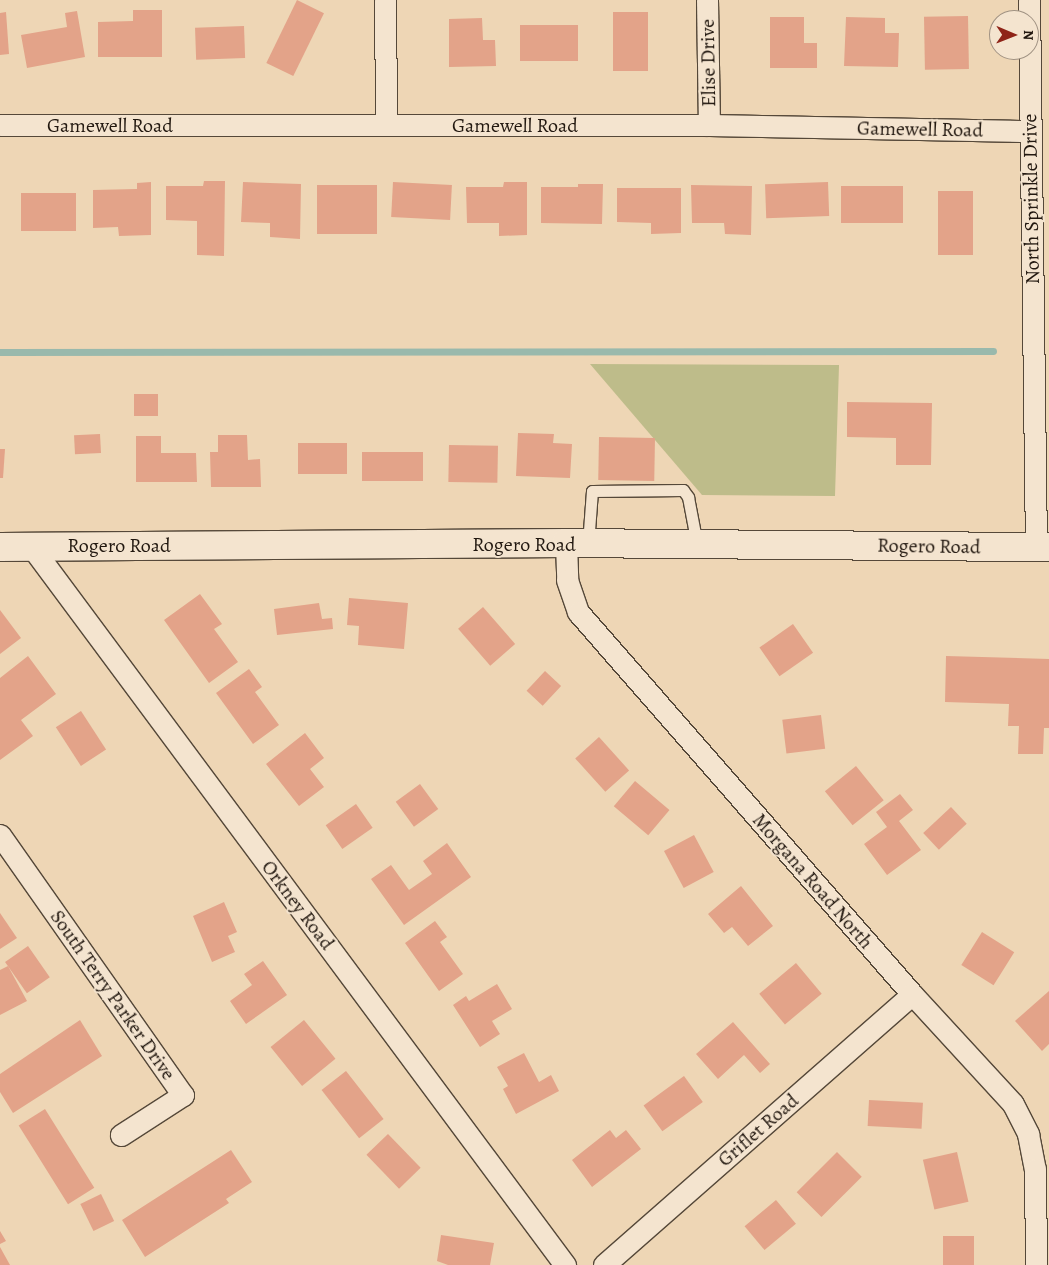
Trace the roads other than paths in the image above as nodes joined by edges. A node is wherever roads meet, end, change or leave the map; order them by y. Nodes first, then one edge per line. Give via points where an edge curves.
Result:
1 (385, 0) edge
2 (707, 0) edge
3 (1029, 0) edge
4 (0, 124) edge
5 (386, 125) junction
6 (709, 125) junction
7 (1031, 131) junction
8 (577, 544) junction
9 (696, 544) junction
10 (31, 546) junction
11 (0, 547) edge
12 (1042, 547) edge
13 (0, 835) edge
14 (912, 994) junction
15 (121, 1136) dead end
16 (565, 1265) edge
17 (604, 1265) edge
18 (1036, 1265) edge

1 - 5 street
2 - 6 street, Elise Drive
3 - 7 street, North Sprinkle Drive
4 - 5 street, Gamewell Road
5 - 6 street, Gamewell Road
6 - 7 street, Gamewell Road
7 - 12 street, North Sprinkle Drive
8 - 9 main road, Rogero Road
8 - 9 lane via 592,491 684,490
8 - 10 main road, Rogero Road
8 - 14 street, Morgana Road North via 567,580 578,612
9 - 12 main road, Rogero Road
10 - 11 main road, Rogero Road
10 - 16 street, Orkney Road
13 - 15 street, South Terry Parker Drive via 182,1095
14 - 17 street, Griflet Road
14 - 18 street, Morgana Road North via 1013,1104 1028,1134 1035,1169

